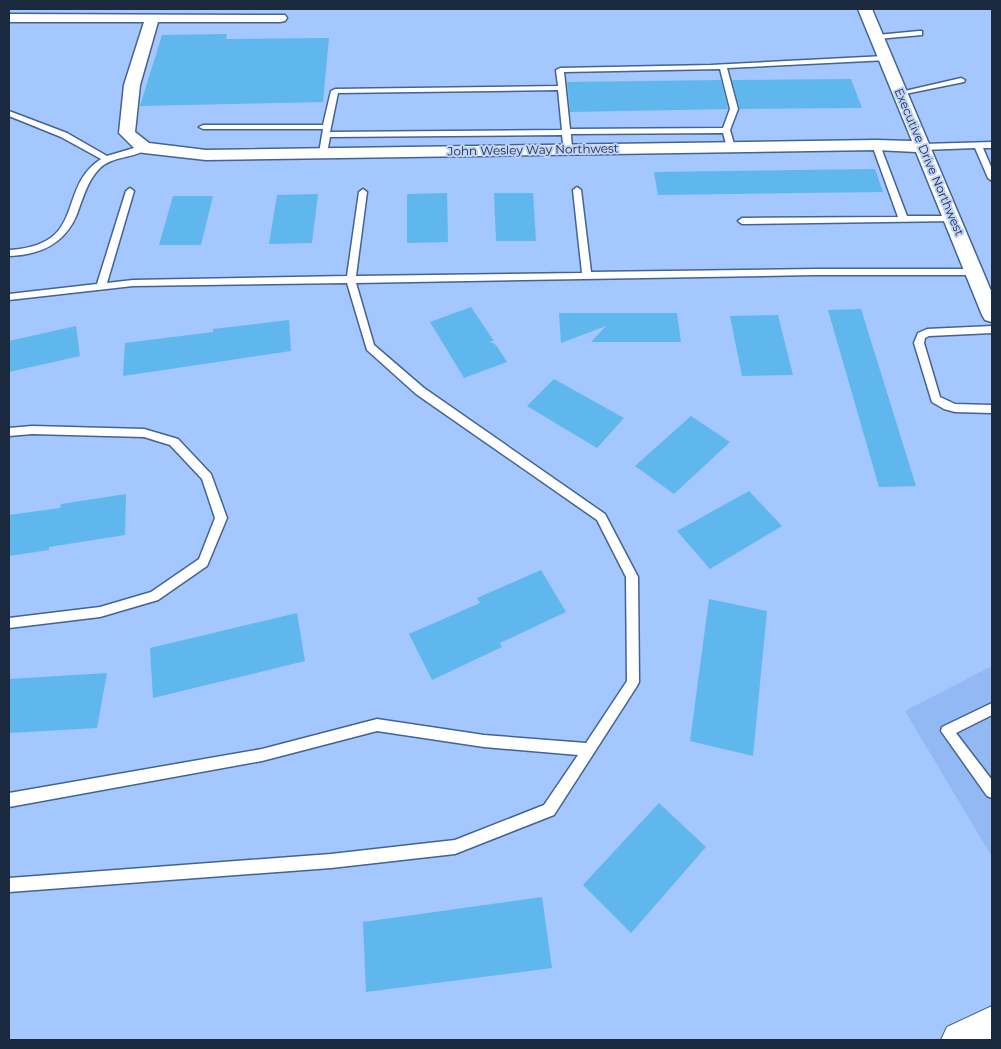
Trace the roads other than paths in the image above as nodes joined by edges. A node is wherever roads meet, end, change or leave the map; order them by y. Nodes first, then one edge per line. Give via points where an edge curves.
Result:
1 (865, 9) edge
2 (9, 18) edge
3 (280, 18) dead end
4 (152, 19) junction
5 (919, 33) dead end
6 (877, 37) junction
7 (885, 58) junction
8 (723, 66) junction
9 (962, 80) dead end
10 (561, 88) junction
11 (900, 93) junction
12 (9, 114) edge
13 (203, 127) dead end
14 (726, 130) junction
15 (327, 131) junction
16 (565, 132) junction
17 (876, 145) junction
18 (992, 145) edge
19 (978, 146) junction
20 (731, 147) junction
21 (923, 147) junction
22 (144, 148) junction
23 (568, 150) junction
24 (324, 153) junction
25 (106, 160) junction
26 (992, 178) edge
27 (577, 190) dead end
28 (130, 191) dead end
29 (363, 192) dead end
30 (903, 219) junction
31 (953, 219) junction
32 (742, 221) dead end
33 (9, 253) edge
34 (974, 272) junction
35 (587, 276) junction
36 (351, 280) junction
37 (101, 286) junction
38 (9, 297) edge
39 (992, 315) edge
40 (992, 329) edge
41 (992, 409) edge
42 (9, 432) edge
43 (9, 623) edge
44 (992, 709) edge
45 (587, 749) junction
46 (992, 791) edge
47 (9, 800) edge
48 (9, 885) edge
49 (992, 1024) edge
50 (960, 1040) edge

1 - 6 street, Executive Drive Northwest
2 - 4 street
3 - 4 street
4 - 22 street via 132,85 127,133
5 - 6 lane
6 - 7 street, Executive Drive Northwest
7 - 8 lane
7 - 11 street, Executive Drive Northwest
8 - 10 lane via 560,70
8 - 14 lane via 734,108
9 - 11 lane
10 - 15 lane via 335,91
10 - 16 lane
11 - 21 street, Executive Drive Northwest
12 - 25 lane via 64,135
13 - 15 lane
14 - 16 lane
14 - 20 lane
15 - 16 lane
15 - 24 lane
16 - 23 lane
17 - 20 street, John Wesley Way Northwest
17 - 21 street, John Wesley Way Northwest
17 - 30 lane
18 - 19 lane
19 - 21 lane
19 - 26 lane
20 - 23 street, John Wesley Way Northwest
21 - 31 street, Executive Drive Northwest
22 - 24 street, John Wesley Way Northwest via 206,155
22 - 25 lane
23 - 24 street, John Wesley Way Northwest
25 - 33 lane via 96,166 80,190 62,234 44,247
27 - 35 lane
28 - 37 lane
29 - 36 lane
30 - 31 lane
30 - 32 lane
31 - 34 street, Executive Drive Northwest
34 - 35 lane
34 - 39 street, Executive Drive Northwest
35 - 36 lane
36 - 37 lane
36 - 45 lane via 370,347 420,391 601,517 632,577 633,682
37 - 38 lane
40 - 41 lane via 927,333 921,336 919,343 936,399 942,405
42 - 43 lane via 144,433 174,442 207,477 221,518 203,562 154,596 100,612
44 - 46 lane via 947,731
45 - 47 lane via 484,741 377,725 262,755
45 - 48 lane via 549,810 454,847 331,861
49 - 50 main road

